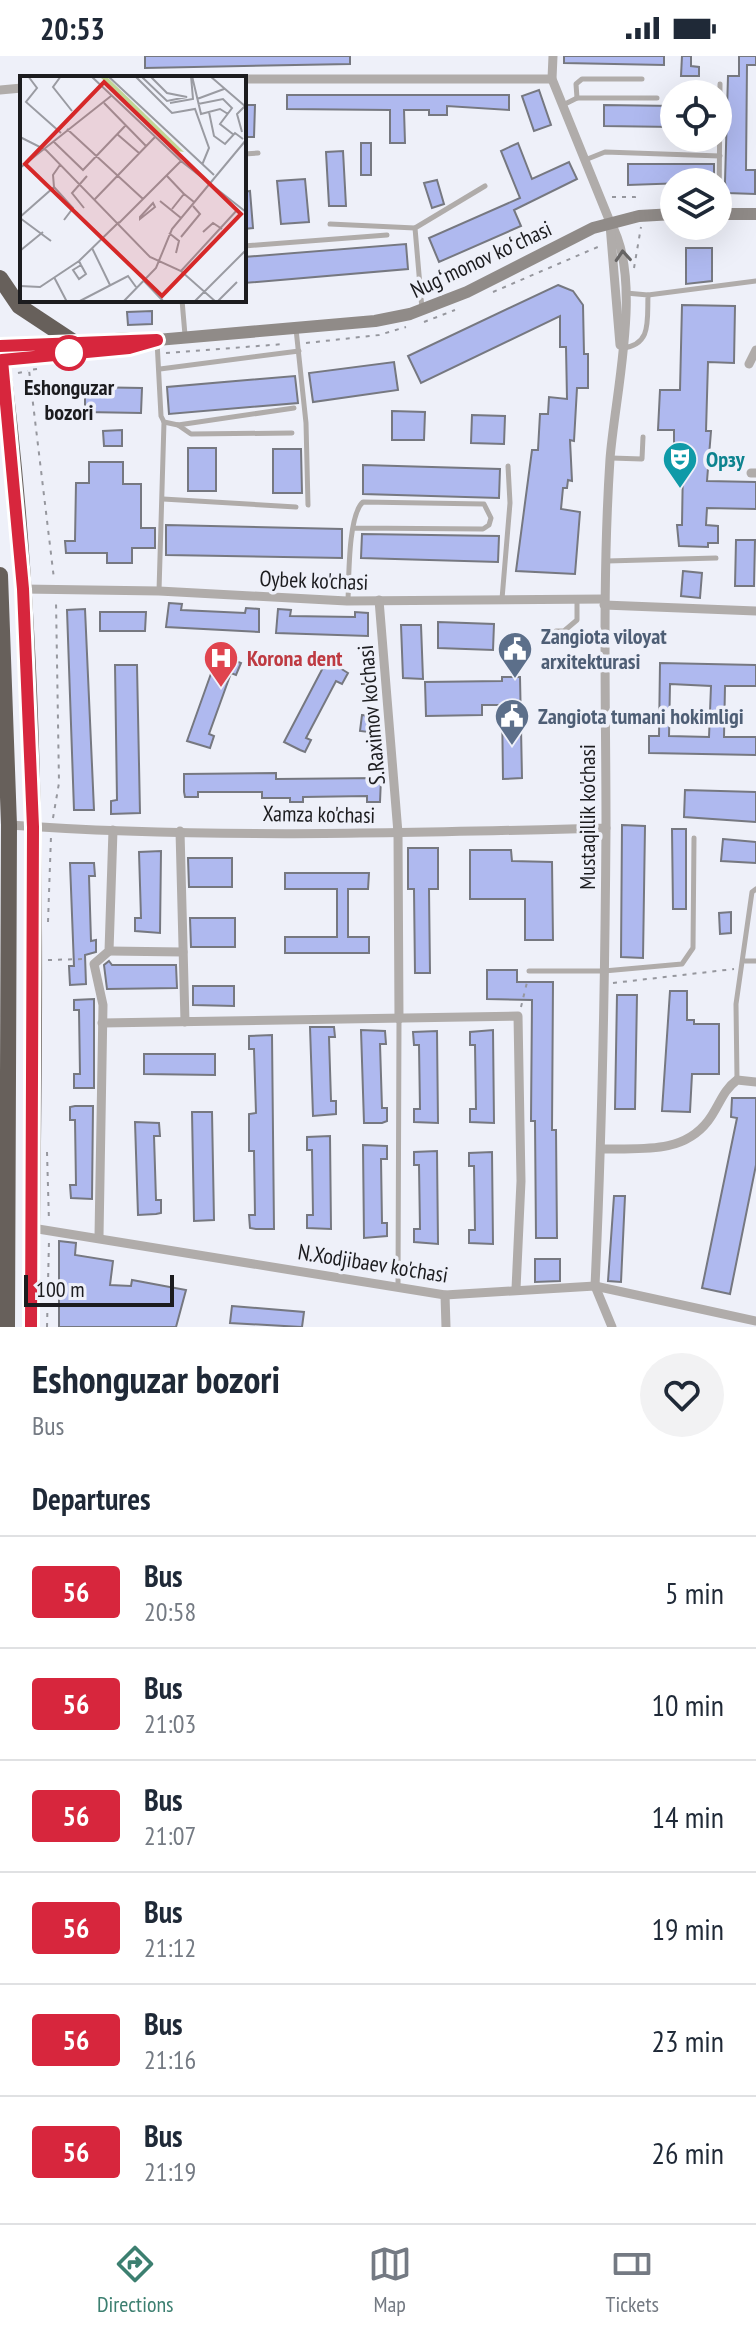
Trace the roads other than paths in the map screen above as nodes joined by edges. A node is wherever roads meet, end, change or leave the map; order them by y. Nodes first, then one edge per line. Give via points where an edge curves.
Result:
1 (553, 56) edge
2 (246, 79) edge
3 (552, 79) junction
4 (642, 79) dead end
5 (20, 88) edge
6 (0, 90) edge
7 (577, 98) junction
8 (657, 98) dead end
9 (563, 105) junction
10 (720, 152) edge
11 (258, 153) dead end
12 (246, 154) edge
13 (720, 156) junction
14 (585, 160) junction
15 (720, 168) edge
16 (485, 186) dead end
17 (660, 214) edge
18 (732, 214) edge
19 (756, 214) edge
20 (610, 222) junction
21 (330, 224) dead end
22 (415, 228) junction
23 (387, 235) dead end
24 (246, 246) edge
25 (0, 278) edge
26 (756, 281) edge
27 (629, 293) junction
28 (648, 295) junction
29 (182, 302) edge
30 (422, 311) junction
31 (296, 328) junction
32 (186, 338) junction
33 (75, 343) junction
34 (158, 346) junction
35 (298, 347) junction
36 (621, 349) junction
37 (756, 350) edge
38 (0, 353) edge
39 (749, 364) dead end
40 (160, 369) junction
41 (294, 408) dead end
42 (164, 422) junction
43 (178, 425) junction
44 (292, 433) dead end
45 (643, 437) dead end
46 (610, 458) junction
47 (508, 466) dead end
48 (163, 499) junction
49 (308, 505) dead end
50 (296, 507) dead end
51 (354, 528) junction
52 (716, 558) dead end
53 (606, 561) junction
54 (0, 575) edge
55 (23, 589) junction
56 (159, 591) junction
57 (502, 599) junction
58 (577, 599) junction
59 (379, 600) junction
60 (347, 601) junction
61 (604, 602) junction
62 (756, 611) edge
63 (556, 631) dead end
64 (3, 650) edge
65 (9, 825) junction
66 (33, 827) junction
67 (606, 828) junction
68 (113, 830) junction
69 (180, 831) junction
70 (398, 833) junction
71 (694, 838) dead end
72 (756, 889) edge
73 (109, 951) junction
74 (183, 952) junction
75 (756, 961) edge
76 (744, 965) junction
77 (529, 971) road end
78 (604, 971) junction
79 (399, 1019) junction
80 (185, 1022) junction
81 (102, 1023) junction
82 (737, 1080) junction
83 (756, 1082) edge
84 (601, 1149) junction
85 (32, 1228) junction
86 (99, 1236) junction
87 (595, 1286) junction
88 (398, 1288) junction
89 (516, 1289) junction
90 (445, 1295) junction
91 (756, 1321) edge
92 (7, 1327) edge
93 (31, 1327) edge
94 (446, 1327) edge
95 (612, 1327) edge

1 - 3 street, Mustaqillik ko'chasi
2 - 3 street
3 - 9 street, Mustaqillik ko'chasi
4 - 7 lane via 582,79 576,84
5 - 6 street
7 - 8 lane
7 - 9 lane
9 - 14 street, Mustaqillik ko'chasi
10 - 13 lane
11 - 12 lane
13 - 14 lane via 605,152
13 - 15 lane
14 - 20 street, Mustaqillik ko'chasi
16 - 22 lane
17 - 20 main road, Nugʻmonov koʻchasi
18 - 19 main road
27 -> 20 street, Mustaqillik ko'chasi via 622,241
20 - 30 main road, Nugʻmonov koʻchasi
20 - 36 street, Mustaqillik ko'chasi
21 - 22 lane
22 - 30 lane
23 - 24 lane
25 - 33 highway via 19,306
26 - 28 lane
27 - 28 lane
27 - 36 street, Mustaqillik ko'chasi
28 - 36 lane via 642,342
29 - 32 lane
30 - 31 main road, Nugʻmonov koʻchasi
31 - 32 main road, Nugʻmonov koʻchasi
31 - 35 lane
32 - 34 main road, Nugʻmonov koʻchasi
33 - 34 main road, Nugʻmonov koʻchasi
33 - 38 main road, Nugʻmonov koʻchasi
34 - 38 main road, Nugʻmonov koʻchasi
34 - 40 lane
35 - 40 lane
35 - 49 lane
36 - 46 street, Mustaqillik ko'chasi
37 - 39 street
38 - 55 highway
40 - 42 lane
41 - 43 lane
42 - 43 lane
42 - 48 lane
43 - 44 lane via 191,434
45 - 46 lane via 642,459
46 - 53 street, Mustaqillik ko'chasi
47 - 57 lane
48 - 50 lane
48 - 56 lane
51 - 51 lane via 355,510 363,502 484,504 491,518 483,529
51 - 60 lane
52 - 53 lane
53 - 61 street, Mustaqillik ko'chasi
54 - 64 highway
55 - 56 street, Oybek ko'chasi
55 - 66 highway
56 - 60 street, Oybek ko'chasi
57 - 58 street, Oybek ko'chasi
57 - 59 street, Oybek ko'chasi
58 - 61 street, Oybek ko'chasi
58 - 63 lane via 577,620
59 - 60 street, Oybek ko'chasi
59 - 70 street, S.Raximov ko'chasi
61 - 62 street, Oybek ko'chasi
61 - 67 street, Mustaqillik ko'chasi
64 - 65 highway
65 - 66 street, Xamza ko'chasi
65 - 92 highway
66 - 68 street, Xamza ko'chasi
66 - 85 highway
67 - 70 street, Xamza ko'chasi
67 - 78 street, Mustaqillik ko'chasi
68 - 69 street, Xamza ko'chasi
68 - 73 street
69 - 70 street, Xamza ko'chasi
69 - 74 street
70 - 79 street, S.Raximov ko'chasi
71 - 78 lane via 693,948 688,956 682,964
72 - 76 lane
73 - 74 street
73 - 81 street via 94,970
74 - 80 street
75 - 76 lane
76 - 82 lane via 736,1004
77 - 78 lane
78 - 84 street, Mustaqillik ko'chasi
79 - 80 street
79 - 88 lane
79 - 89 street via 518,1016 521,1181
80 - 81 street
81 - 86 street
82 - 83 street
82 - 84 street via 726,1088 710,1120 683,1142 667,1148
84 - 87 street, Mustaqillik ko'chasi
85 - 86 street, N.Xodjibaev ko'chasi
85 - 93 highway
86 - 88 street, N.Xodjibaev ko'chasi
87 - 89 street, N.Xodjibaev ko'chasi
87 - 91 street, N.Xodjibaev ko'chasi
87 - 95 street
88 - 90 street, N.Xodjibaev ko'chasi
89 - 90 street, N.Xodjibaev ko'chasi
90 - 94 street

